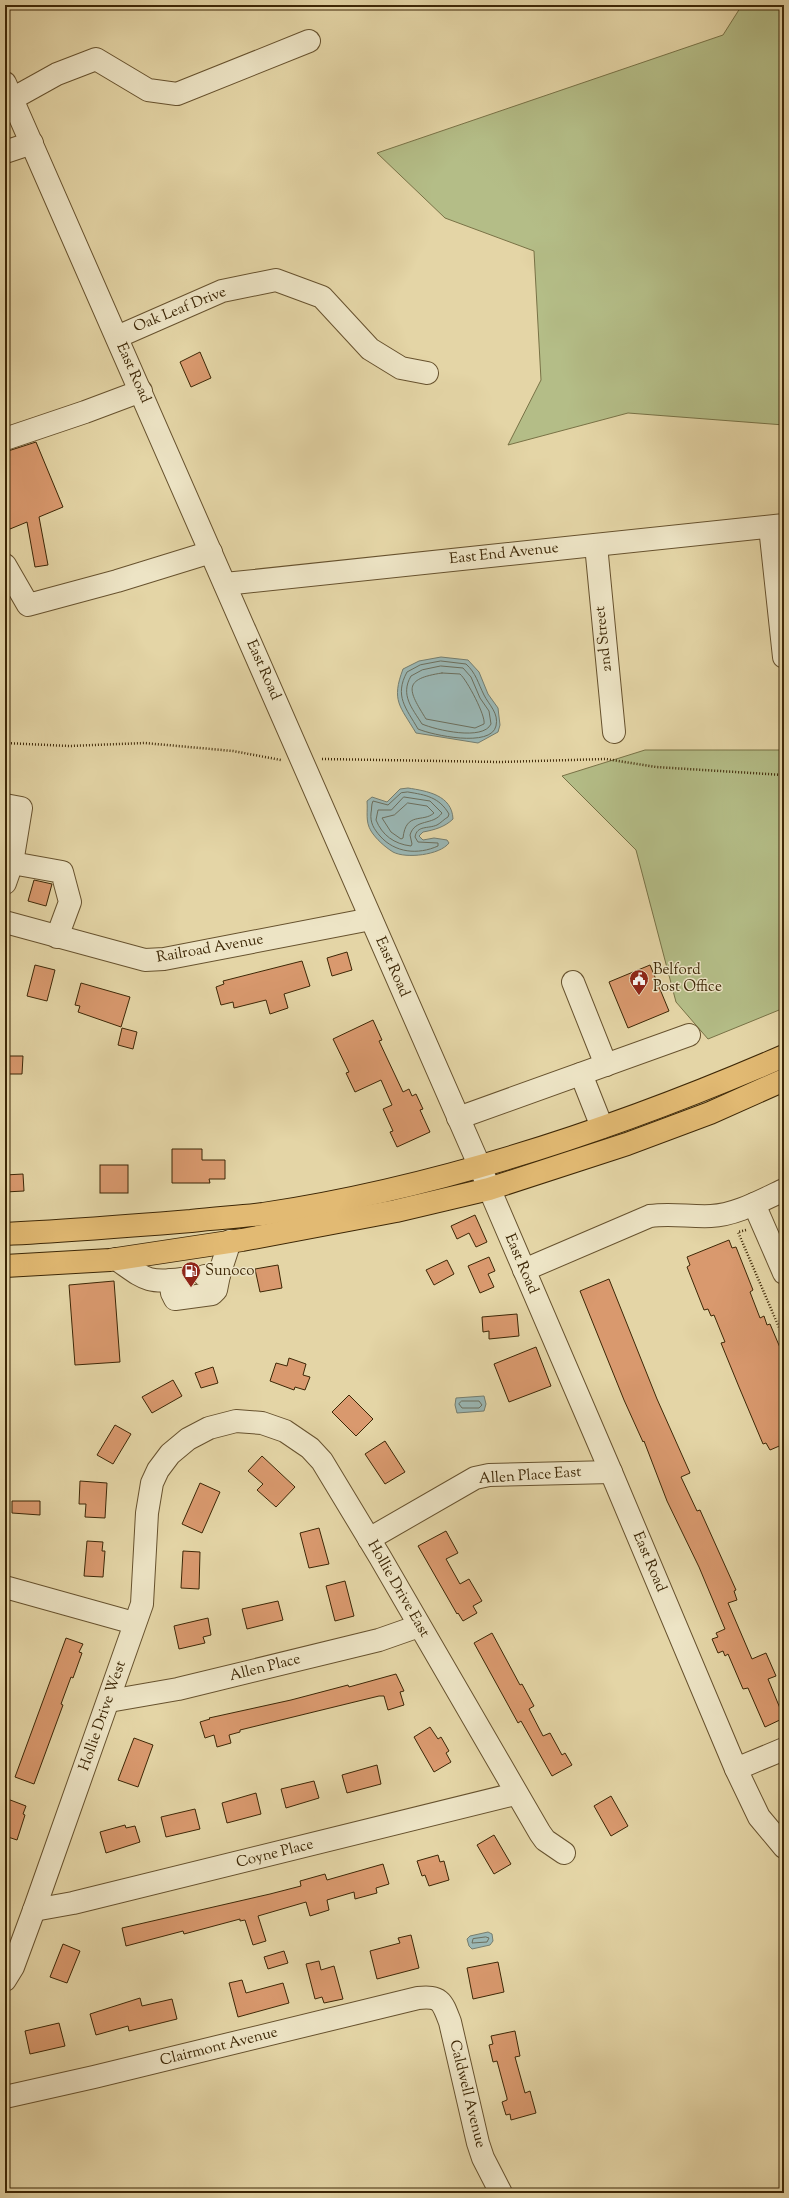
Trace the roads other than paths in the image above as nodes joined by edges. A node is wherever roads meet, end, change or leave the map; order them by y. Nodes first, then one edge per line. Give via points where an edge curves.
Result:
1 (309, 41) dead end
2 (9, 91) edge
3 (32, 143) junction
4 (5, 152) edge
5 (117, 337) junction
6 (427, 373) dead end
7 (141, 391) junction
8 (5, 439) edge
9 (777, 526) edge
10 (596, 545) junction
11 (211, 552) junction
12 (5, 565) edge
13 (225, 584) junction
14 (784, 657) edge
15 (614, 732) dead end
16 (5, 805) edge
17 (8, 873) edge
18 (371, 919) junction
19 (5, 922) edge
20 (57, 937) junction
21 (573, 982) dead end
22 (689, 1035) dead end
23 (784, 1056) edge
24 (606, 1065) junction
25 (581, 1074) junction
26 (784, 1080) edge
27 (458, 1118) junction
28 (602, 1127) junction
29 (480, 1167) junction
30 (489, 1189) junction
31 (784, 1190) edge
32 (754, 1204) junction
33 (5, 1234) edge
34 (230, 1241) junction
35 (116, 1259) junction
36 (782, 1264) edge
37 (5, 1266) edge
38 (524, 1270) junction
39 (176, 1449) joint
40 (611, 1472) junction
41 (369, 1539) junction
42 (5, 1587) edge
43 (134, 1624) junction
44 (419, 1626) junction
45 (109, 1701) junction
46 (784, 1748) edge
47 (736, 1769) junction
48 (515, 1794) junction
49 (784, 1847) edge
50 (564, 1853) dead end
51 (34, 1910) junction
52 (5, 1980) edge
53 (433, 1997) joint
54 (5, 2097) edge
55 (501, 2193) edge

1 - 2 street via 178,94 148,90 96,59
2 - 3 street, East Road
3 - 4 street
3 - 5 street, East Road
5 - 6 street, Oak Leaf Drive via 222,291 276,280 322,297 370,349 401,368
5 - 7 street, East Road
7 - 8 street
7 - 11 street, East Road
9 - 10 street, East End Avenue
9 - 14 street
10 - 13 street, East End Avenue
10 - 15 street, 2nd Street
11 - 12 street via 28,605
11 - 13 street, East Road
13 - 18 street, East Road
16 - 17 street via 20,808
17 - 20 street via 62,872 70,902
18 - 20 street, Railroad Avenue via 145,960
18 - 27 street, East Road
19 - 20 street, Railroad Avenue
21 - 24 street
22 - 24 street
23 - 28 highway via 719,1084
24 - 25 street
25 - 27 street
25 - 28 street
26 - 30 highway via 710,1113 627,1144
27 - 29 street, East Road
28 - 29 highway
29 - 30 street, East Road
29 - 33 highway via 346,1199 262,1214
30 - 34 highway via 324,1226
30 - 38 street, East Road
31 - 32 street
32 - 36 street
32 - 38 street via 712,1216 669,1213 650,1216
34 - 35 highway
34 - 35 street via 212,1276 216,1290 212,1294 175,1299 172,1293 176,1280 156,1282 143,1278
35 - 37 highway
38 - 40 street, East Road
39 - 41 street, Hollie Drive East via 194,1434 236,1421 262,1423 285,1431 310,1448 322,1461
39 - 43 street, Hollie Drive West via 158,1470 150,1492 142,1604
40 - 41 street, Allen Place East via 489,1475 475,1478
40 - 47 street, East Road
41 - 44 street, Hollie Drive East
42 - 43 street
43 - 45 street, Hollie Drive West
44 - 45 street, Allen Place via 379,1640 186,1687
44 - 48 street, Hollie Drive East
45 - 51 street, Hollie Drive West
46 - 47 street
47 - 49 street, East Road via 759,1817
48 - 50 street, Hollie Drive East via 545,1840
48 - 51 street, Coyne Place
51 - 52 street, Hollie Drive West via 13,1967
53 - 54 street, Clairmont Avenue via 418,1998
53 - 55 street, Caldwell Avenue via 438,1998 450,2022 478,2143

